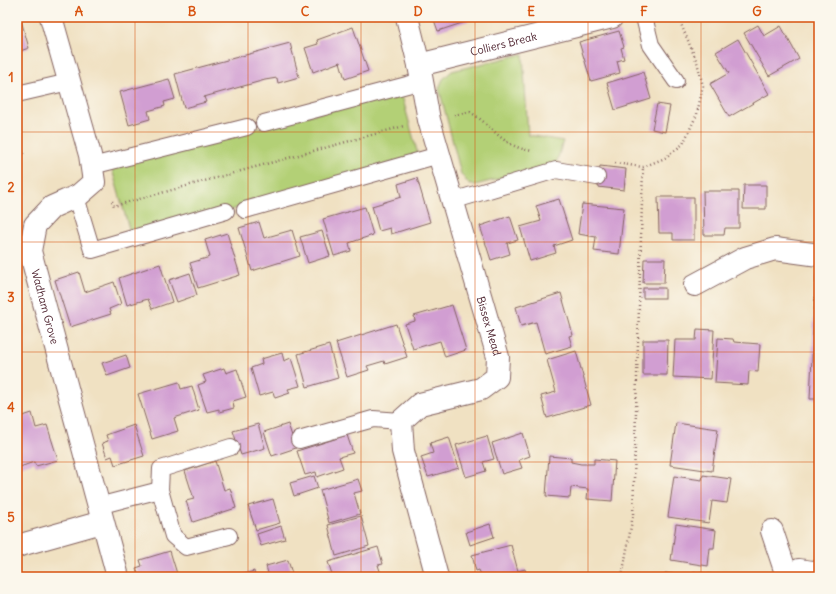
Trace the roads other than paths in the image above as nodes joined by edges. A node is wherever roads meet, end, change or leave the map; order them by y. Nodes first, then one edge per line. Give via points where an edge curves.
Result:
1 (51, 17) edge
2 (407, 17) edge
3 (612, 17) edge
4 (644, 17) edge
5 (420, 73) junction
6 (676, 81) dead end
7 (69, 82) junction
8 (17, 94) edge
9 (264, 123) dead end
10 (246, 127) dead end
11 (439, 155) junction
12 (92, 166) junction
13 (597, 177) dead end
14 (76, 196) junction
15 (452, 201) junction
16 (245, 210) dead end
17 (226, 211) dead end
18 (819, 255) edge
19 (695, 285) dead end
20 (401, 421) junction
21 (299, 440) dead end
22 (231, 447) dead end
23 (160, 490) junction
24 (100, 514) junction
25 (772, 531) dead end
26 (229, 536) dead end
27 (17, 546) edge
28 (819, 573) edge
29 (786, 576) edge
30 (118, 577) edge
31 (437, 577) edge

1 - 7 street, Wadham Grove
2 - 5 street, Bissex Mead
3 - 5 street, Colliers Break
4 - 6 lane via 651,45
5 - 9 lane
5 - 11 street, Bissex Mead via 428,120
7 - 8 lane
7 - 12 street, Wadham Grove
10 - 12 lane
11 - 15 street, Bissex Mead
11 - 16 lane
12 - 14 street, Wadham Grove via 94,182
13 - 15 lane via 556,170
14 - 17 lane via 92,250
14 - 24 street, Wadham Grove via 52,207 35,225 30,251
15 - 20 street, Bissex Mead via 498,357 497,378 480,389 420,404
18 - 19 street via 775,249 745,258
20 - 21 lane via 373,419
20 - 31 street via 403,451
22 - 23 lane via 161,469
23 - 24 lane
23 - 26 lane via 173,536 186,547
24 - 27 street
24 - 30 street, Wadham Grove
25 - 29 street
28 - 29 street via 799,570

